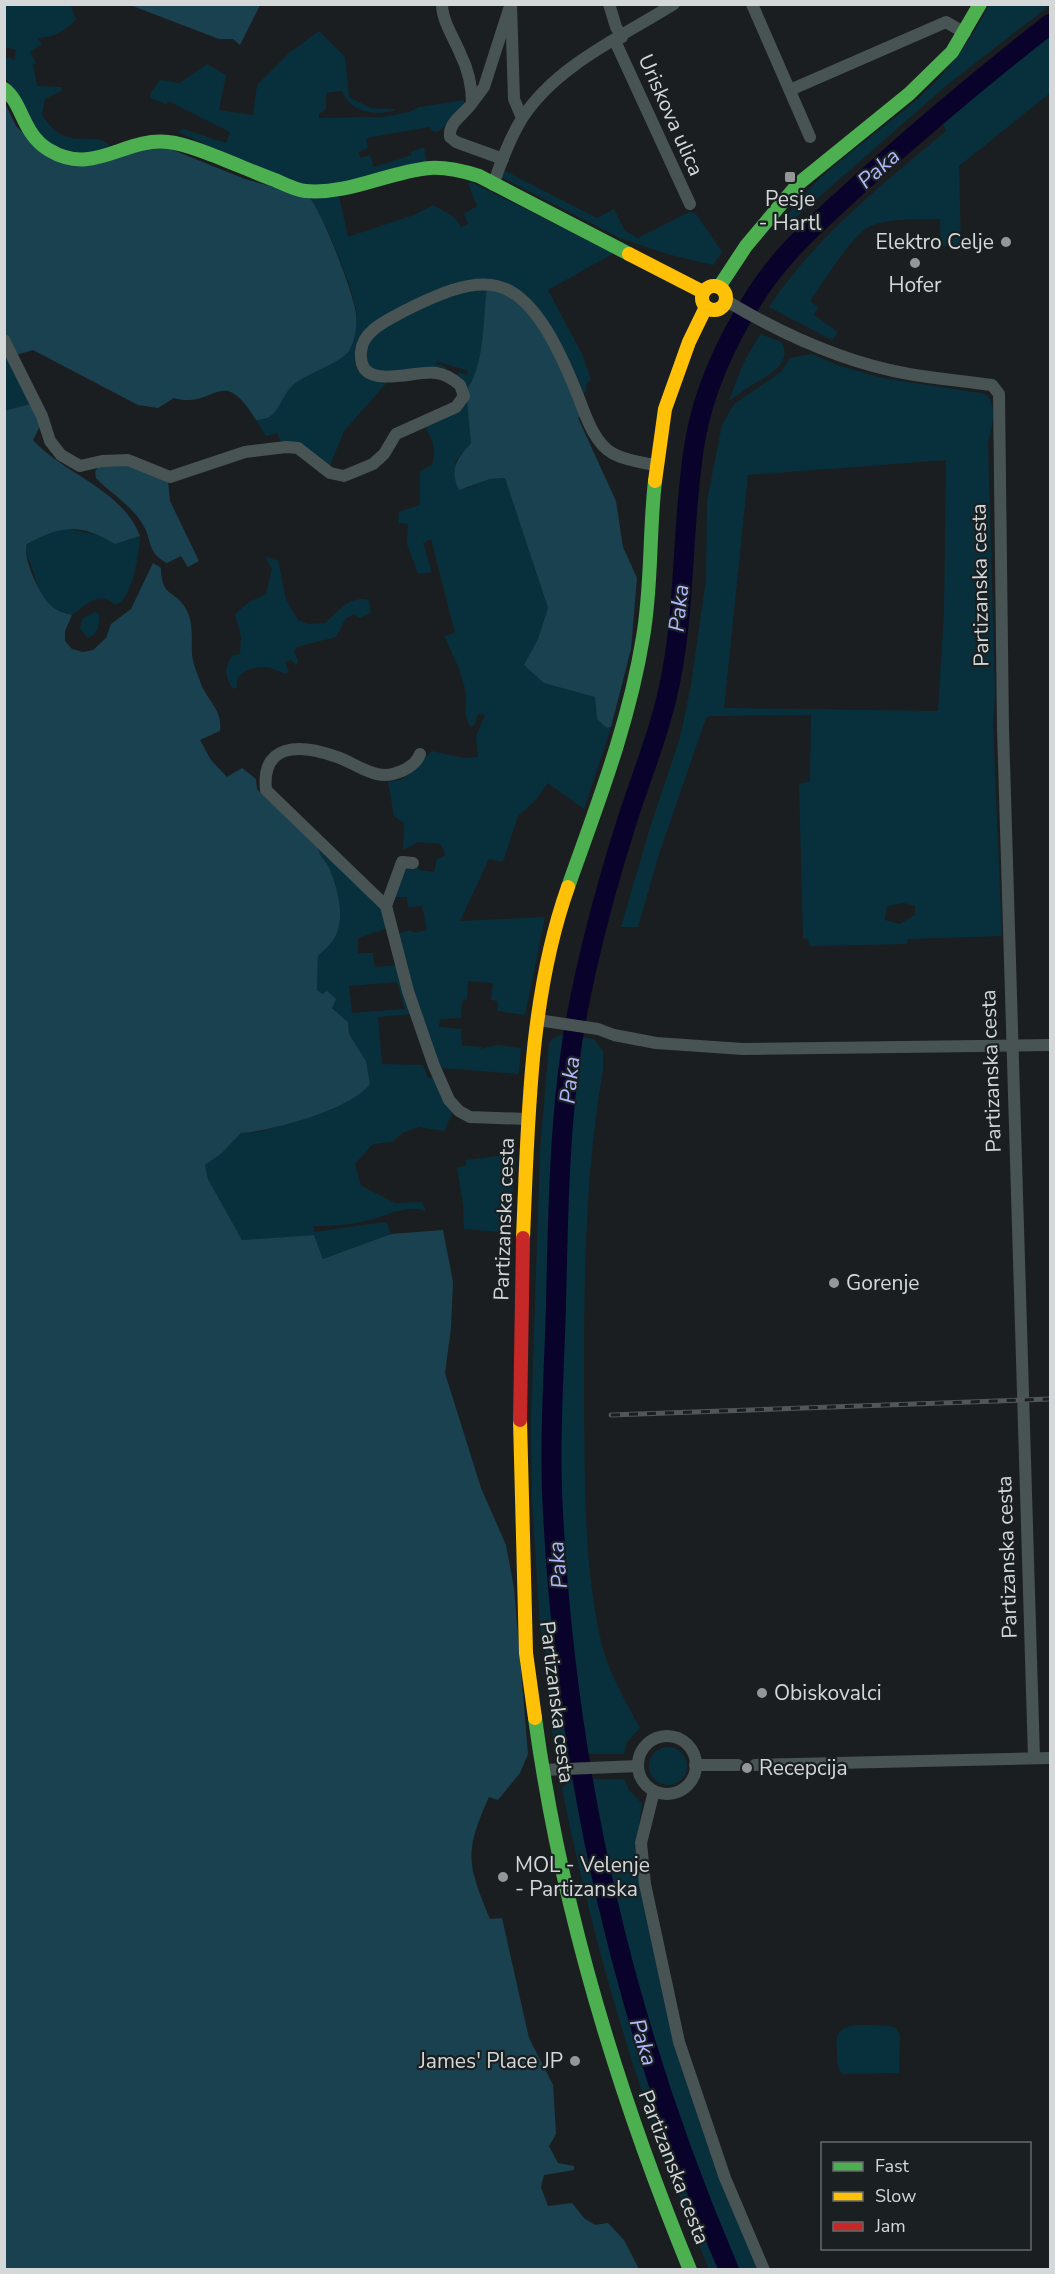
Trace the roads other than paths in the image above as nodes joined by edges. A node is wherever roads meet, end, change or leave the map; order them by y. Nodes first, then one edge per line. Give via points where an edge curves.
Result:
1 (442, 4) edge
2 (609, 4) edge
3 (674, 4) edge
4 (752, 4) edge
5 (980, 4) edge
6 (511, 5) edge
7 (965, 33) junction
8 (619, 39) junction
9 (4, 89) edge
10 (790, 90) junction
11 (472, 104) junction
12 (522, 118) junction
13 (810, 137) dead end
14 (503, 159) junction
15 (493, 185) junction
16 (690, 204) dead end
17 (718, 287) junction
18 (703, 292) junction
19 (731, 303) junction
20 (706, 307) junction
21 (4, 340) edge
22 (656, 465) junction
23 (420, 754) dead end
24 (412, 863) dead end
25 (386, 906) junction
26 (538, 1020) junction
27 (1050, 1045) edge
28 (1011, 1046) junction
29 (528, 1119) junction
30 (1034, 1758) junction
31 (1050, 1758) edge
32 (695, 1765) junction
33 (738, 1765) dead end
34 (755, 1765) dead end
35 (638, 1766) junction
36 (542, 1770) junction
37 (654, 1791) junction
38 (690, 2270) edge
39 (764, 2270) edge

1 - 11 street via 469,77
2 - 8 street, Uriskova ulica
3 - 8 street
4 - 10 street
5 - 7 main road
6 - 11 street via 484,87
6 - 12 street via 514,99
7 - 10 street via 946,22
7 - 17 main road via 952,52 909,94 798,184 746,246
8 - 12 street via 563,75
8 - 16 street, Uriskova ulica
9 - 15 main road via 17,104 31,132 47,150 62,157 99,159 164,142 304,191 363,186 431,168 479,176
10 - 13 street
11 - 14 street via 453,124 450,137
12 - 14 street
14 - 15 street
15 - 18 main road
17 - 18 main road via 708,287
17 - 19 main road
18 - 20 main road
19 - 20 main road via 718,309
19 - 28 street, Partizanska cesta via 855,360 909,374 992,385 999,394
20 - 22 main road, Partizanska cesta via 665,409
21 - 22 street via 42,416 50,441 62,455 80,466 128,460 170,477 245,452 286,447 298,448 330,473 344,476 373,464 396,434 456,407 464,396 460,385 434,372 384,378 372,374 362,362 367,336 388,320 438,296 475,286 497,286 516,295 547,333 600,442 612,453
22 - 26 main road, Partizanska cesta via 644,634 635,679 620,740 558,915
23 - 25 street via 410,767 379,775 335,756 290,748 276,755 265,776 266,790 274,799
24 - 25 street via 402,862
25 - 29 street, Partizanska cesta via 408,991 449,1100 470,1117
26 - 28 street via 595,1028 656,1043 742,1049
26 - 29 main road, Partizanska cesta
27 - 28 street
28 - 30 street, Partizanska cesta
29 - 36 main road, Partizanska cesta via 520,1481 526,1653
30 - 31 street
30 - 34 street
32 - 33 street
32 - 35 street via 685,1743 664,1737 644,1748
32 - 37 street via 692,1779 683,1789 669,1794
35 - 36 street
35 - 37 street via 642,1781
36 - 38 main road, Partizanska cesta via 573,1920 609,2053 655,2185
37 - 39 street, Partizanska cesta via 642,1843 645,1884 679,2042 725,2178

